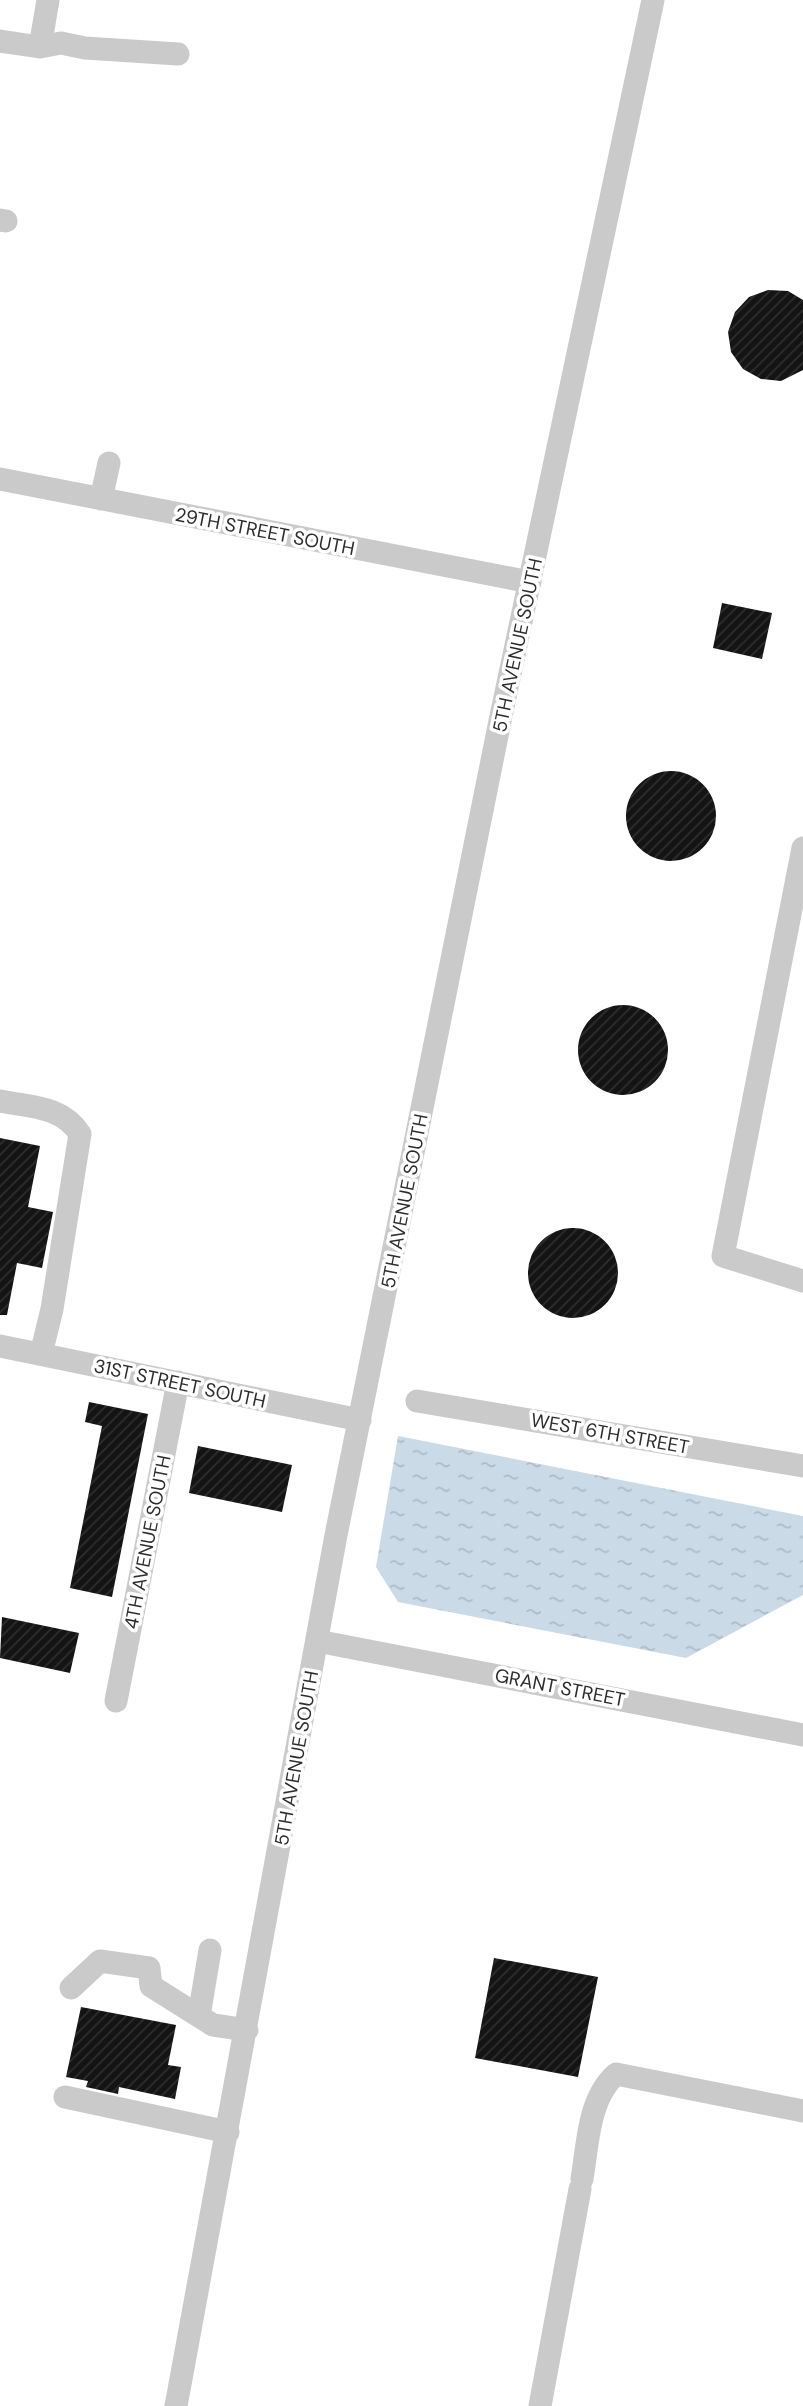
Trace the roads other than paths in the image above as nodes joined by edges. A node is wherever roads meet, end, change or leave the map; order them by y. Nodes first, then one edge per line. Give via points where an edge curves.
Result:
1 (48, 0) edge
2 (653, 0) edge
3 (0, 41) edge
4 (40, 47) junction
5 (178, 54) dead end
6 (109, 464) dead end
7 (0, 480) edge
8 (101, 499) junction
9 (530, 582) junction
10 (803, 848) edge
11 (0, 1101) edge
12 (803, 1281) edge
13 (0, 1346) edge
14 (41, 1354) junction
15 (178, 1382) junction
16 (417, 1401) dead end
17 (359, 1420) junction
18 (803, 1466) edge
19 (317, 1641) junction
20 (116, 1702) dead end
21 (803, 1735) edge
22 (209, 1950) dead end
23 (71, 1988) dead end
24 (199, 2016) junction
25 (247, 2030) junction
26 (65, 2097) dead end
27 (803, 2111) edge
28 (228, 2132) junction
29 (176, 2406) edge
30 (540, 2406) edge

1 - 4 street
2 - 9 street, 5TH AVENUE SOUTH
3 - 4 street
4 - 5 street via 61,43
6 - 8 street
7 - 8 street, 29TH STREET SOUTH
8 - 9 street, 29TH STREET SOUTH
9 - 17 street, 5TH AVENUE SOUTH
10 - 12 street via 723,1256
11 - 14 street via 70,1118 80,1134
13 - 14 street, 31ST STREET SOUTH
14 - 15 street, 31ST STREET SOUTH
15 - 17 street, 31ST STREET SOUTH
15 - 20 street, 4TH AVENUE SOUTH
16 - 18 street, WEST 6TH STREET
17 - 19 street, 5TH AVENUE SOUTH
19 - 21 street, GRANT STREET
19 - 25 street, 5TH AVENUE SOUTH
22 - 24 street
23 - 24 street via 100,1961 149,1968 151,1986
24 - 25 street via 213,2025
25 - 28 street, 5TH AVENUE SOUTH
26 - 28 street
27 - 30 street via 616,2074 602,2087
28 - 29 street, 5TH AVENUE SOUTH

